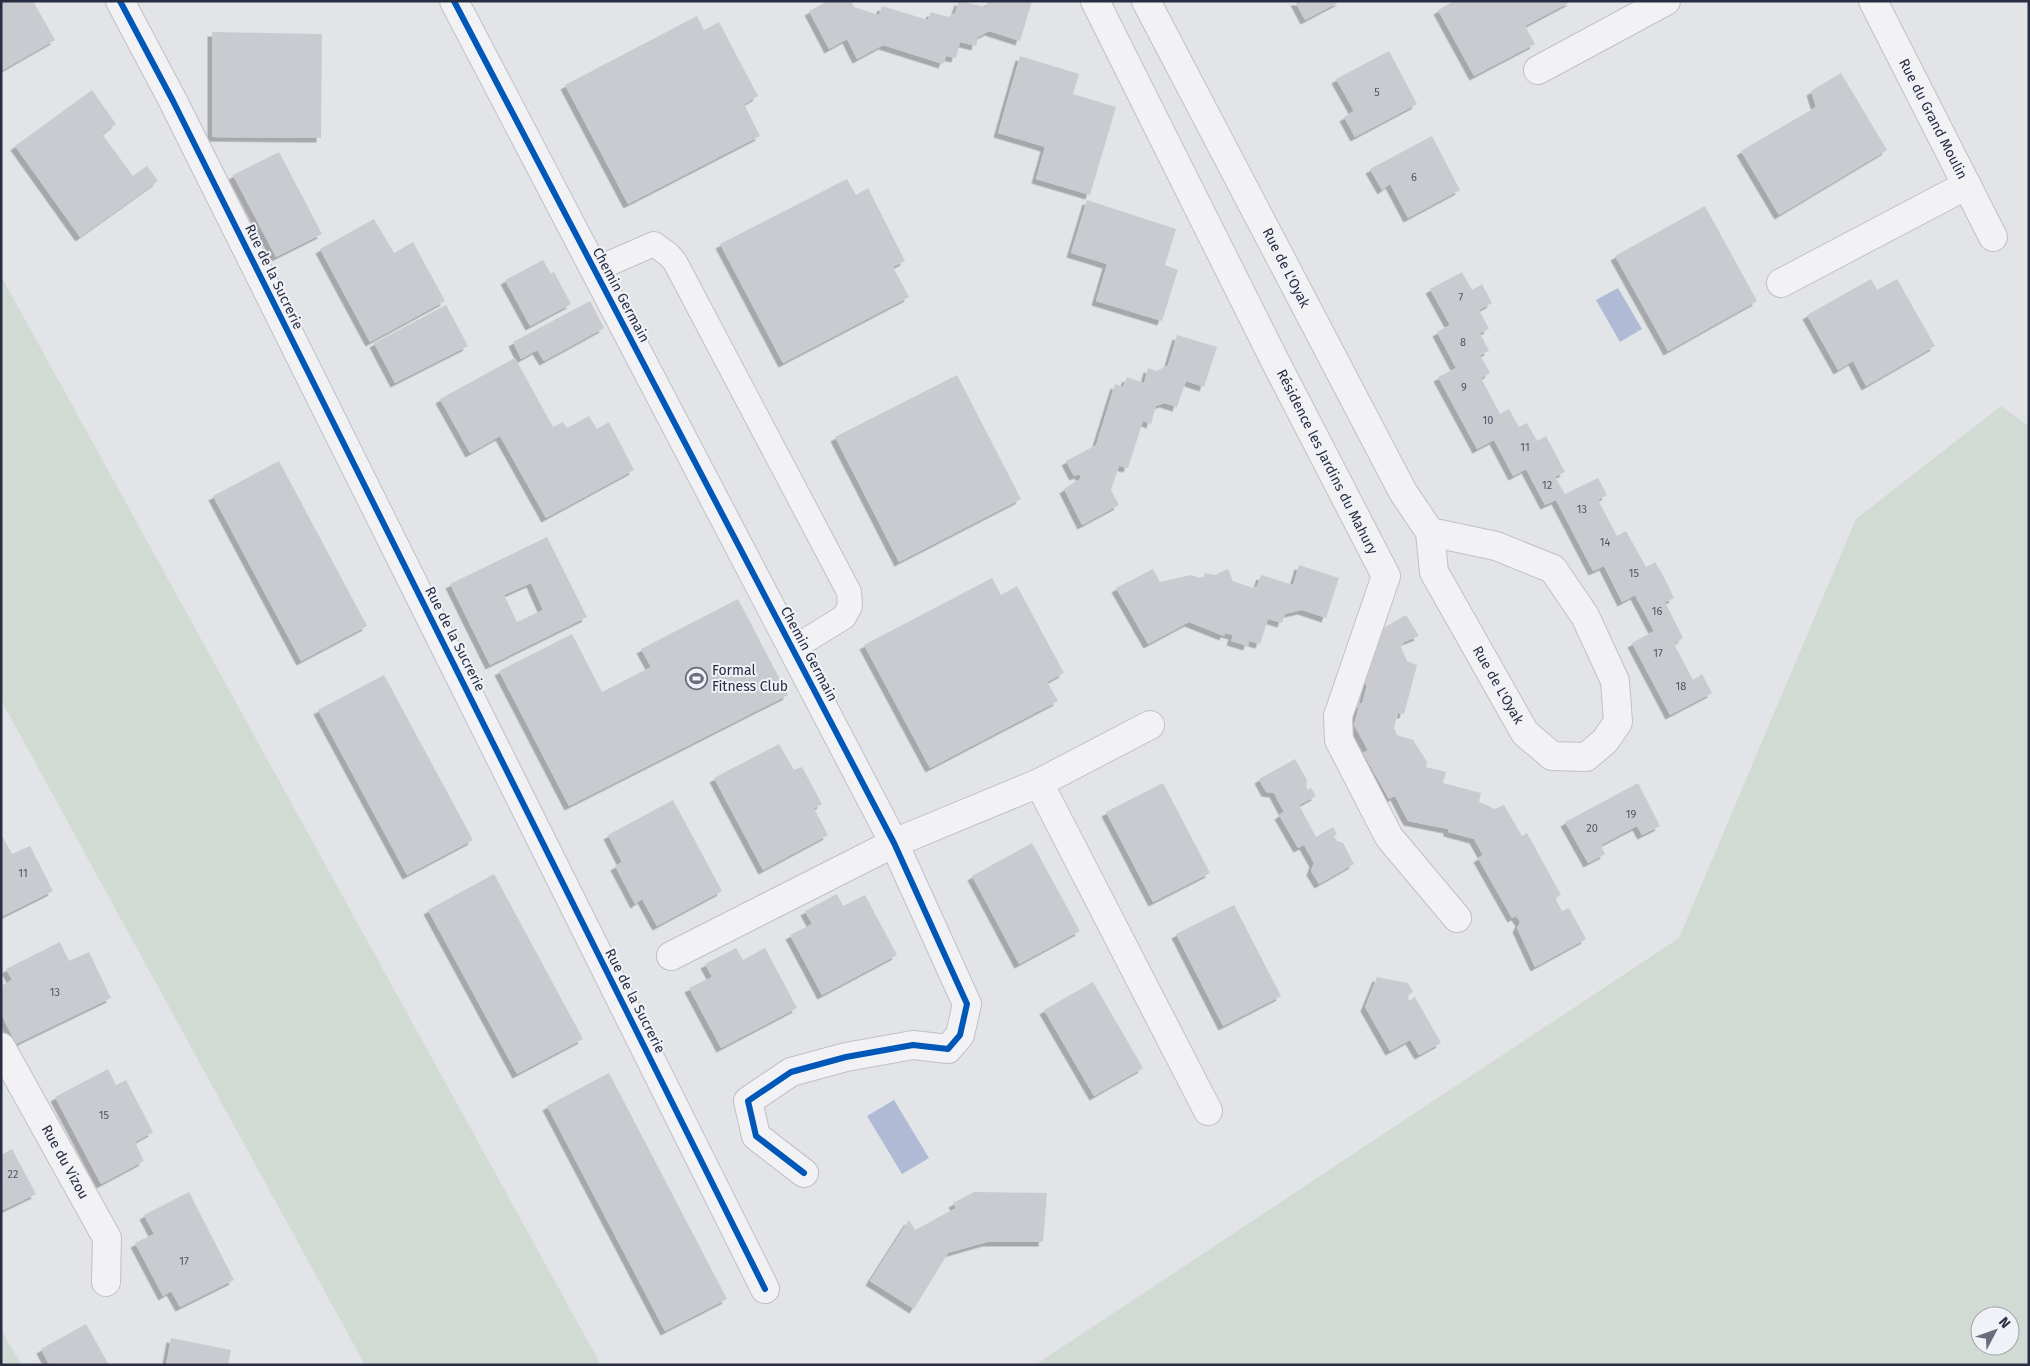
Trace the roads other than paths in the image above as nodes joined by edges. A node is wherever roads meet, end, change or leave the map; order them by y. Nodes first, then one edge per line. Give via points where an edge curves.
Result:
1 (120, 1) edge
2 (454, 1) edge
3 (1095, 1) edge
4 (1146, 1) edge
5 (1666, 1) edge
6 (1872, 1) edge
7 (1538, 70) dead end
8 (1967, 185) junction
9 (1993, 237) dead end
10 (594, 270) junction
11 (1782, 283) dead end
12 (1430, 532) junction
13 (792, 649) junction
14 (1150, 725) dead end
15 (1039, 784) junction
16 (894, 843) junction
17 (1457, 918) dead end
18 (671, 956) dead end
19 (1, 1047) edge
20 (1208, 1111) dead end
21 (804, 1173) dead end
22 (106, 1282) dead end
23 (765, 1289) dead end

1 - 23 street, Rue de la Sucrerie via 173,101
2 - 10 street, Chemin Germain
3 - 17 street, Résidence les Jardins du Mahury via 1386,576 1338,716 1339,740 1389,837
4 - 12 street, Rue de L'Oyak via 1403,492
5 - 7 street
6 - 8 street, Rue du Grand Moulin
8 - 9 street, Rue du Grand Moulin
8 - 11 street
10 - 13 street, Chemin Germain
10 - 13 lane via 654,244 669,255 849,592 850,606 844,617
12 - 12 street, Rue de L'Oyak via 1434,572 1525,733 1552,756 1586,757 1606,741 1618,722 1615,681 1585,616 1553,569 1496,546
13 - 16 street, Chemin Germain
14 - 15 street
15 - 16 street
15 - 20 street
16 - 18 street
16 - 21 street, Chemin Germain via 967,1004 960,1035 948,1049 913,1045 846,1057 791,1072 748,1101 756,1136
19 - 22 street, Rue du Vizou via 107,1238

